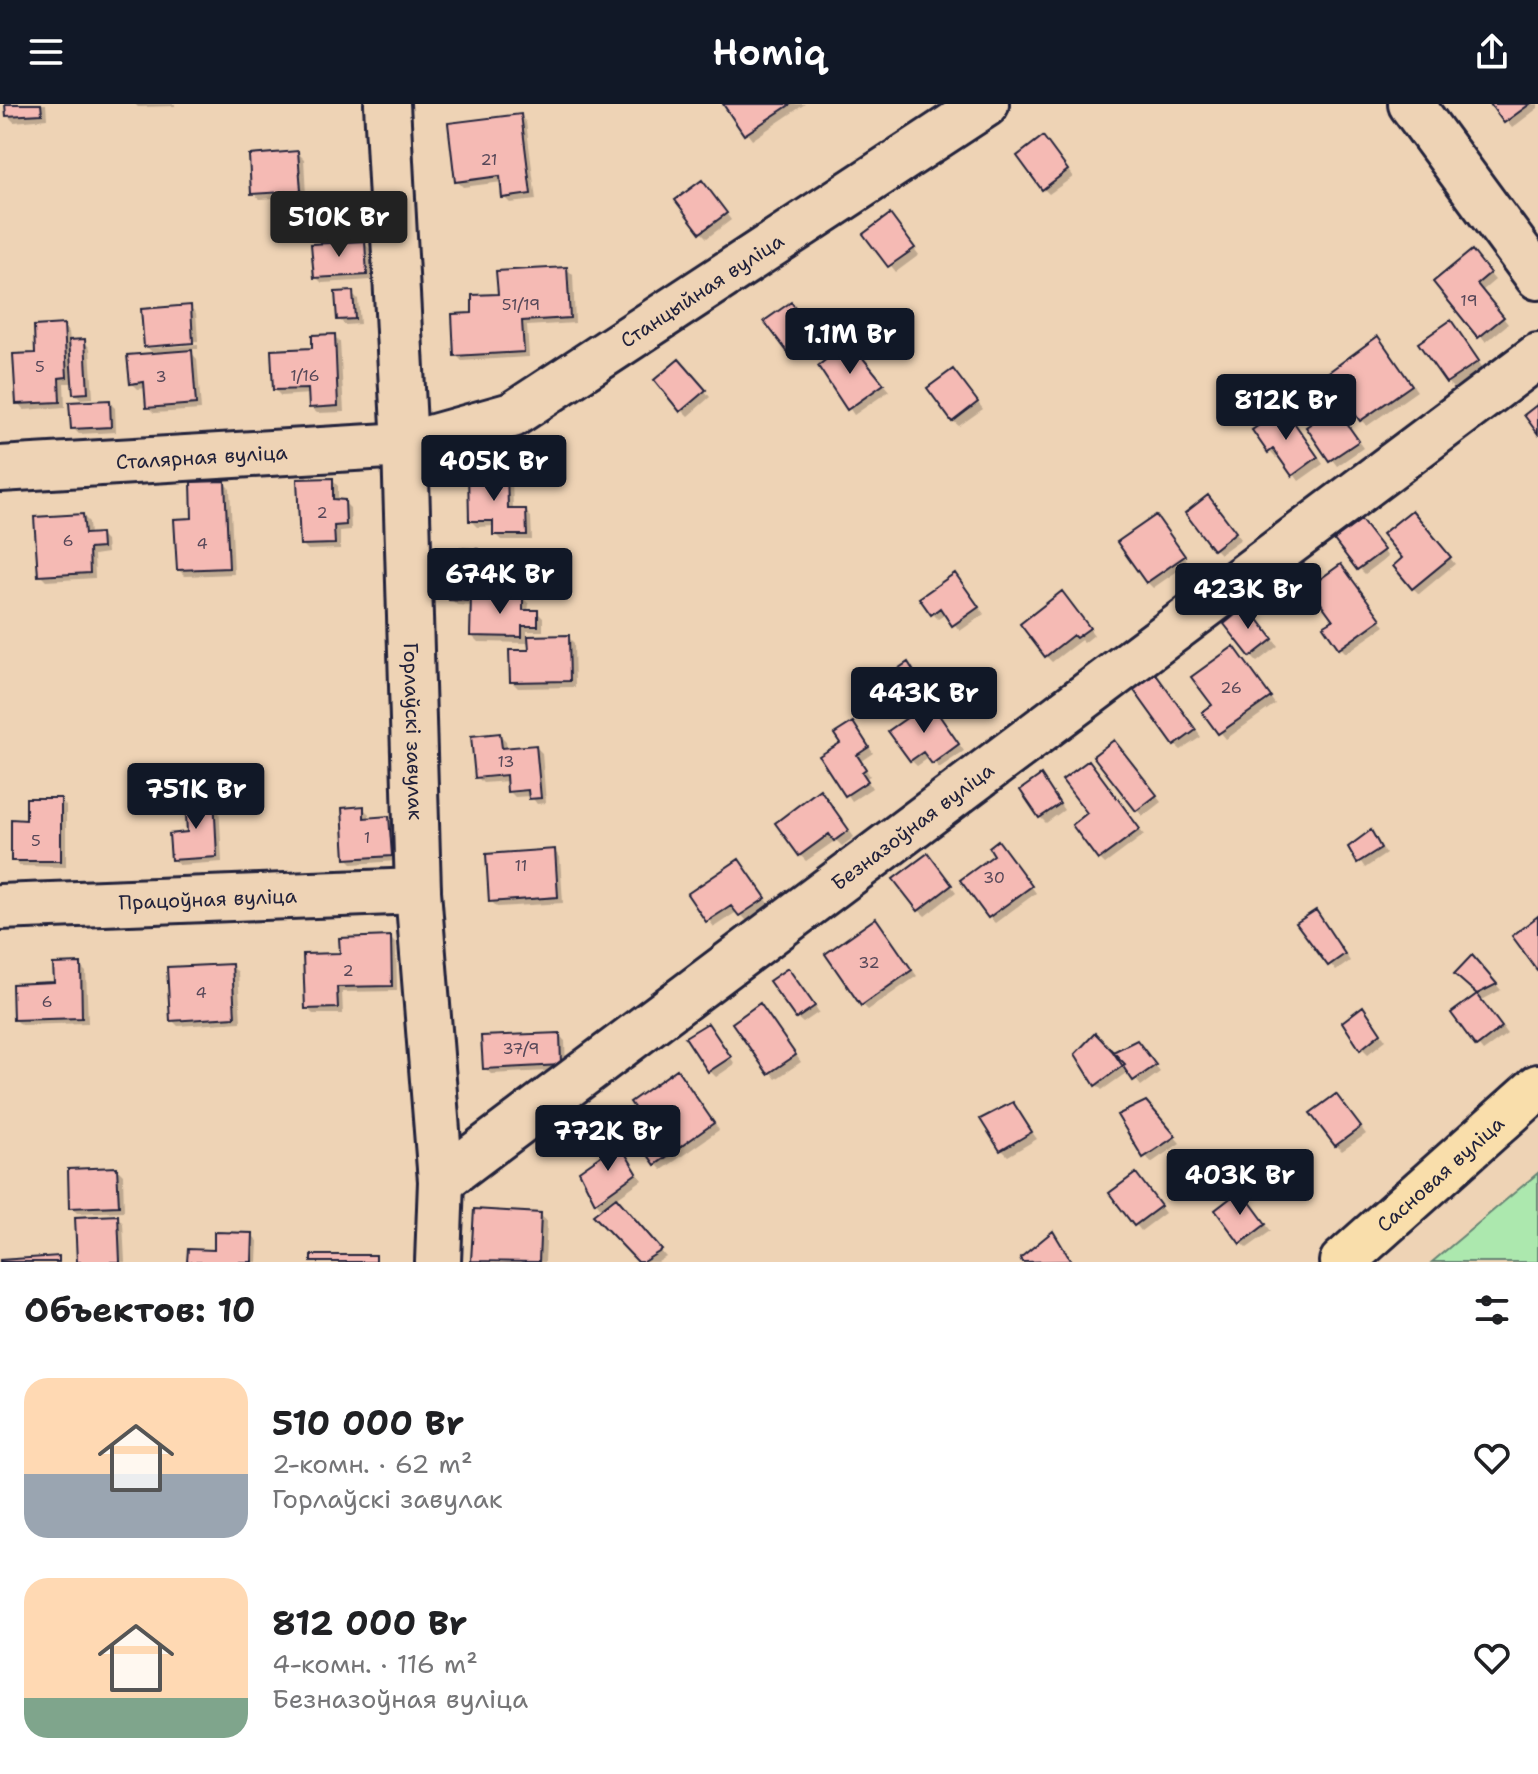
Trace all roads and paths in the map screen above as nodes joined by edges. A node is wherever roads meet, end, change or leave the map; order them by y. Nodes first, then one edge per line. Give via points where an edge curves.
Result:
1 (387, 104) edge
2 (986, 104) edge
3 (1411, 104) edge
4 (1538, 277) edge
5 (1538, 356) edge
6 (405, 445) junction
7 (0, 469) edge
8 (418, 891) junction
9 (0, 907) edge
10 (1538, 1087) edge
11 (441, 1181) junction
12 (438, 1262) edge
13 (1342, 1262) edge

1 - 6 street, Горлаўскі завулак
2 - 6 street, Станцыйная вуліца via 512,415
3 - 4 street
5 - 11 street, Безназоўная вуліца
6 - 7 street, Сталярная вуліца
6 - 8 street, Горлаўскі завулак
8 - 9 street, Працоўная вуліца
8 - 11 street, Горлаўскі завулак
10 - 13 main road, Сасновая вуліца
11 - 12 street, Горлаўскі завулак

